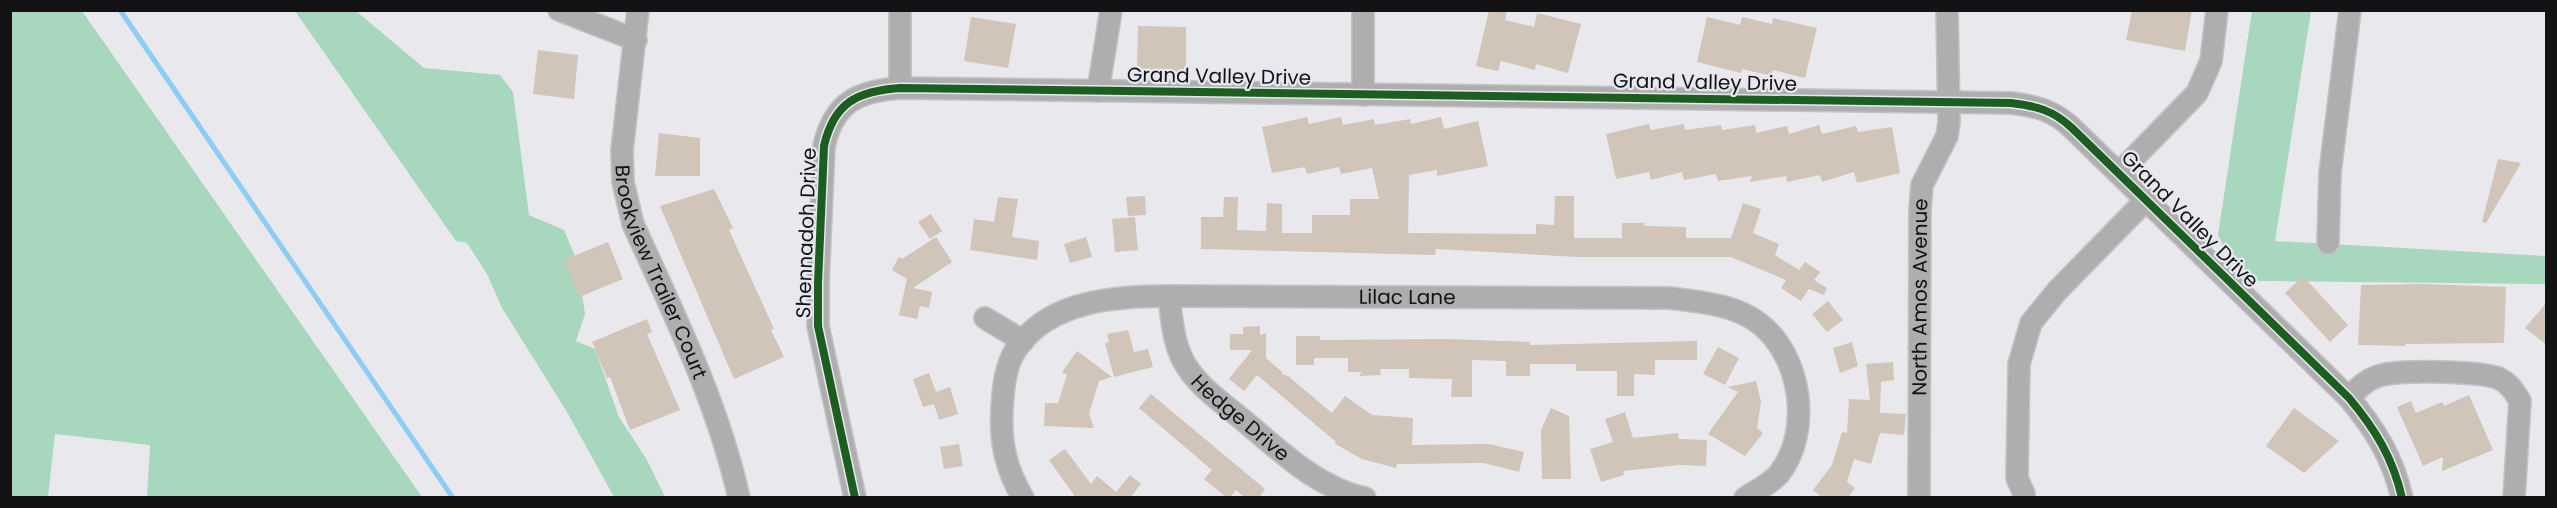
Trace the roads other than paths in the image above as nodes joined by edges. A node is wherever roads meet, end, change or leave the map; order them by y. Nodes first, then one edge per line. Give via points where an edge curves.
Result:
1 (559, 10) edge
2 (638, 10) edge
3 (900, 10) edge
4 (1111, 10) edge
5 (1363, 10) edge
6 (1947, 10) edge
7 (2217, 10) edge
8 (2350, 10) edge
9 (636, 40) junction
10 (900, 88) junction
11 (1098, 91) junction
12 (1363, 95) junction
13 (1948, 102) junction
14 (837, 113) joint
15 (2119, 173) junction
16 (2145, 200) junction
17 (2328, 243) dead end
18 (1168, 296) junction
19 (985, 318) dead end
20 (1023, 341) junction
21 (2349, 398) junction
22 (2025, 496) edge
23 (739, 498) edge
24 (855, 498) edge
25 (1023, 498) edge
26 (1365, 498) edge
27 (1745, 498) edge
28 (1919, 498) edge
29 (2402, 498) edge
30 (2514, 498) edge

1 - 9 street
2 - 9 street, Brookview Trailer Court
3 - 10 street
4 - 11 street
5 - 12 street
6 - 13 street, North Amos Avenue
7 - 15 street via 2211,61 2197,93
8 - 17 street via 2330,173
9 - 23 street, Brookview Trailer Court via 622,150 626,201 718,425
10 - 11 street, Grand Valley Drive
10 - 14 street, Grand Valley Drive via 874,90 855,97
11 - 12 street, Grand Valley Drive
12 - 13 street, Grand Valley Drive
13 - 15 street, Grand Valley Drive via 2011,103 2058,115
13 - 28 street, North Amos Avenue via 1947,136 1922,185
14 - 24 street, Shennadoh Drive via 828,126 824,146 818,326
15 - 16 street, Grand Valley Drive
16 - 21 street, Grand Valley Drive
16 - 22 street via 2057,291 2031,324 2019,364 2017,478
18 - 20 street, Lilac Lane via 1129,296 1066,309
18 - 26 street, Hedge Drive via 1178,348 1189,370 1211,393 1303,468 1328,484
18 - 27 street, Lilac Lane via 1669,298 1729,309 1760,324 1774,339 1791,370 1800,409 1796,440 1778,474
19 - 20 street
20 - 25 street, Lilac Lane via 1016,348 1006,377 1001,429 1010,476
21 - 29 street, Grand Valley Drive via 2383,444
21 - 30 street via 2363,383 2381,375 2411,372 2481,375 2512,387 2520,401

